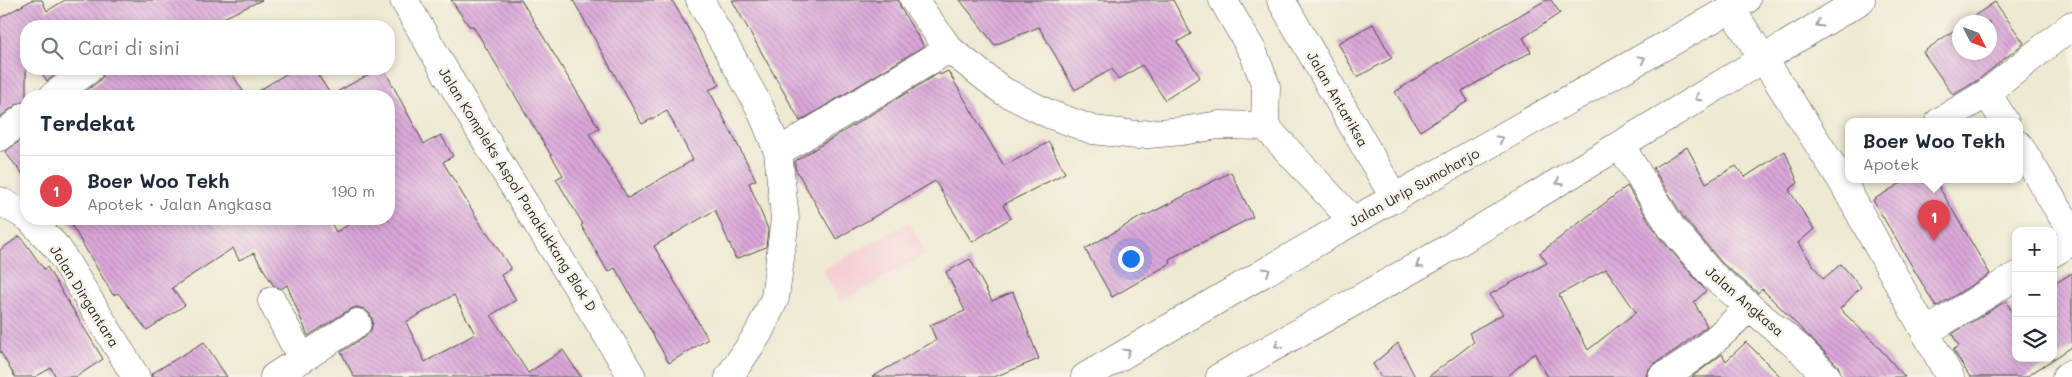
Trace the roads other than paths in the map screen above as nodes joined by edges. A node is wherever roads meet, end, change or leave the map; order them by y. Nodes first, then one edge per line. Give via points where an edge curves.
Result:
1 (404, 0) edge
2 (700, 0) edge
3 (914, 0) edge
4 (1223, 0) edge
5 (1281, 0) edge
6 (1861, 0) edge
7 (1734, 3) edge
8 (2072, 25) edge
9 (949, 49) junction
10 (1763, 58) junction
11 (81, 75) edge
12 (61, 90) edge
13 (1987, 93) junction
14 (1946, 118) edge
15 (2003, 118) edge
16 (20, 121) edge
17 (1265, 126) junction
18 (0, 137) edge
19 (1620, 145) junction
20 (778, 152) junction
21 (2023, 152) edge
22 (1845, 178) edge
23 (1848, 183) edge
24 (1395, 199) junction
25 (0, 201) edge
26 (20, 213) edge
27 (1353, 221) junction
28 (36, 225) edge
29 (2072, 232) edge
30 (2072, 241) edge
31 (2057, 250) edge
32 (2012, 278) edge
33 (272, 301) dead end
34 (1749, 306) junction
35 (357, 323) dead end
36 (1926, 332) junction
37 (302, 359) junction
38 (2072, 373) edge
39 (136, 377) edge
40 (274, 377) edge
41 (632, 377) edge
42 (729, 377) edge
43 (1085, 377) edge
44 (1220, 377) edge
45 (1662, 377) edge
46 (1827, 377) edge
47 (1950, 377) edge
48 (2066, 377) edge

1 - 41 main road, Jalan Kompleks Aspol Panakukkang Blok D via 466,108
2 - 20 main road via 759,106
3 - 9 main road
4 - 17 main road via 1253,52 1266,86
5 - 24 main road, Jalan Antariksa
6 -> 10 main road
7 - 10 main road
24 -> 7 main road, Jalan Urip Sumoharjo
8 - 13 main road
9 - 17 main road via 1003,91 1049,114 1093,130 1137,135 1219,125
9 - 20 main road
10 -> 19 main road
10 - 22 main road
11 - 12 main road
13 - 14 main road
13 - 15 main road
16 - 18 main road
17 - 27 main road
19 - 34 main road, Jalan Angkasa via 1672,227 1712,274
19 -> 44 main road via 1437,255
20 - 42 main road via 785,219 775,298 758,334
21 - 29 main road
23 - 36 main road
24 - 27 main road, Jalan Urip Sumoharjo
25 - 26 main road
43 -> 27 main road, Jalan Urip Sumoharjo
28 - 39 main road, Jalan Dirgantara via 58,249
30 - 31 main road
32 - 36 main road
33 - 37 main road
34 - 45 main road via 1724,334
34 - 46 main road, Jalan Angkasa via 1800,348
35 - 37 main road
36 - 47 main road
37 - 40 main road
38 - 48 main road

